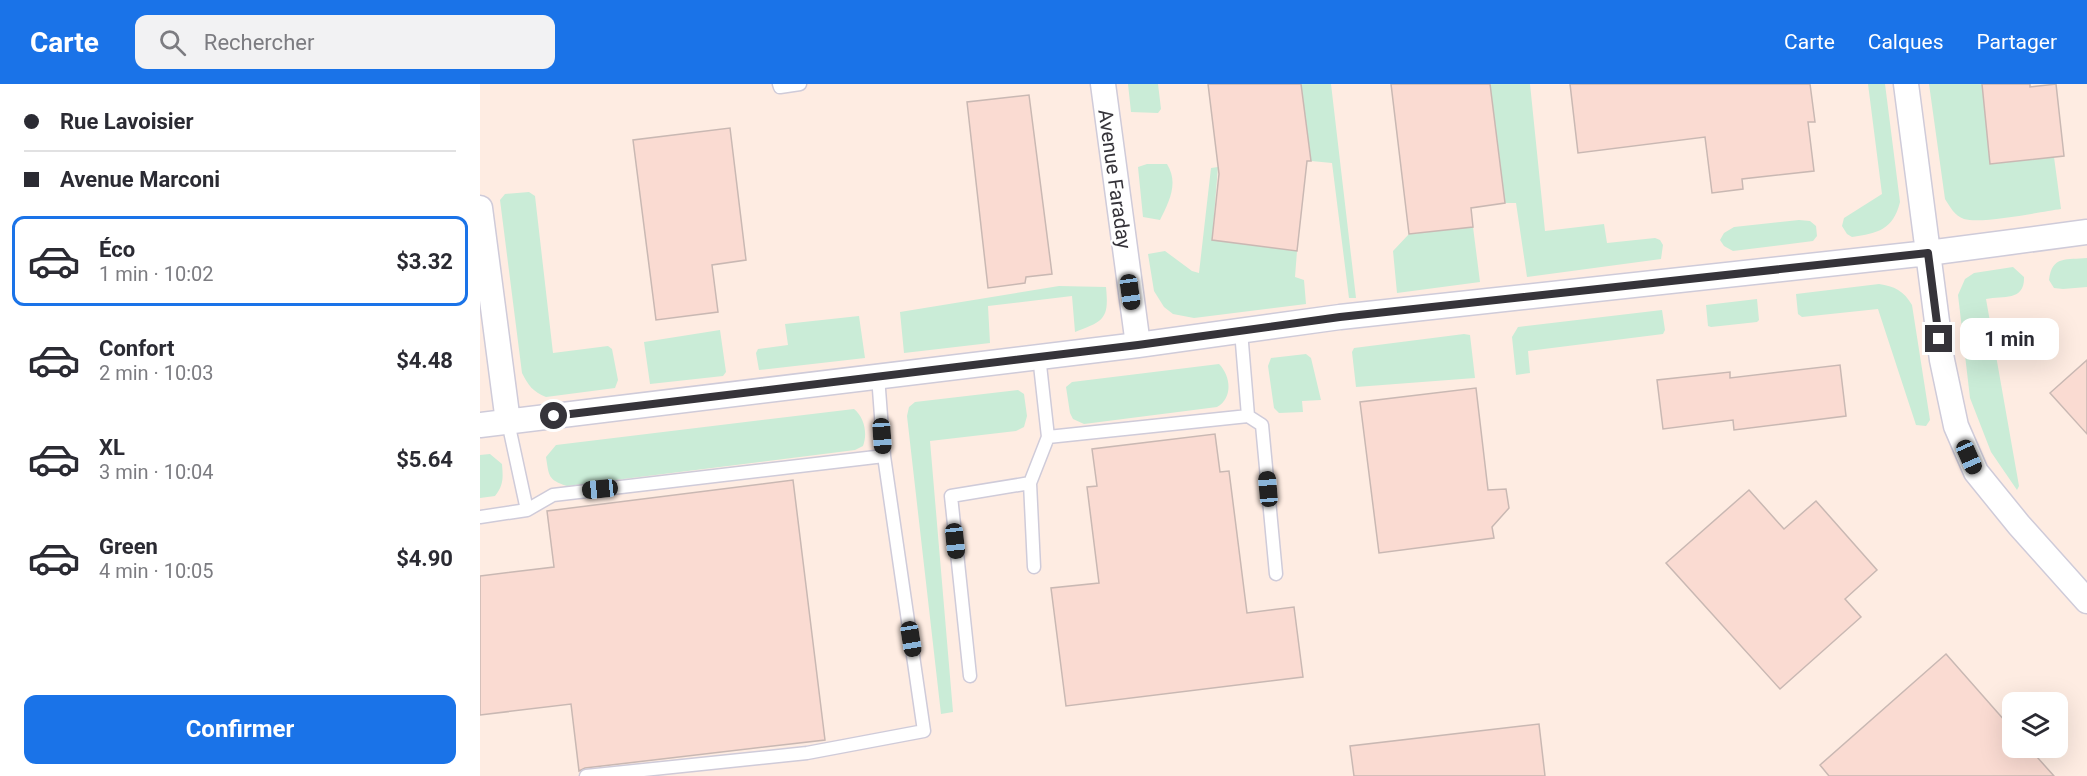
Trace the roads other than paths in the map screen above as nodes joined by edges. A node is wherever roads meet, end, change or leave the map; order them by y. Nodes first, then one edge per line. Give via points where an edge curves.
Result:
1 (779, 84) edge
2 (801, 84) edge
3 (1103, 84) edge
4 (1906, 84) edge
5 (480, 208) edge
6 (2087, 232) edge
7 (483, 247) edge
8 (1928, 253) junction
9 (1241, 331) junction
10 (1138, 345) junction
11 (1039, 356) junction
12 (878, 376) junction
13 (1248, 416) junction
14 (508, 422) junction
15 (480, 425) edge
16 (1048, 437) junction
17 (884, 456) junction
18 (1030, 483) junction
19 (527, 510) junction
20 (480, 517) edge
21 (1034, 567) dead end
22 (1276, 574) dead end
23 (2087, 601) edge
24 (970, 676) dead end
25 (586, 776) edge

1 - 2 lane
3 - 10 street, Avenue Faraday
4 - 8 street
5 - 7 street
6 - 8 street
7 - 14 street
8 - 9 street
8 - 23 street via 1942,360 1956,426 1976,472
9 - 10 street
9 - 13 lane
10 - 11 street
11 - 12 street
11 - 16 lane
12 - 14 street
12 - 17 lane
13 - 16 lane
13 - 22 lane via 1262,425
14 - 15 street
14 - 19 lane
16 - 18 lane
17 - 19 lane via 553,495
17 - 25 lane via 924,731 807,753
18 - 21 lane
18 - 24 lane via 951,496
19 - 20 lane

